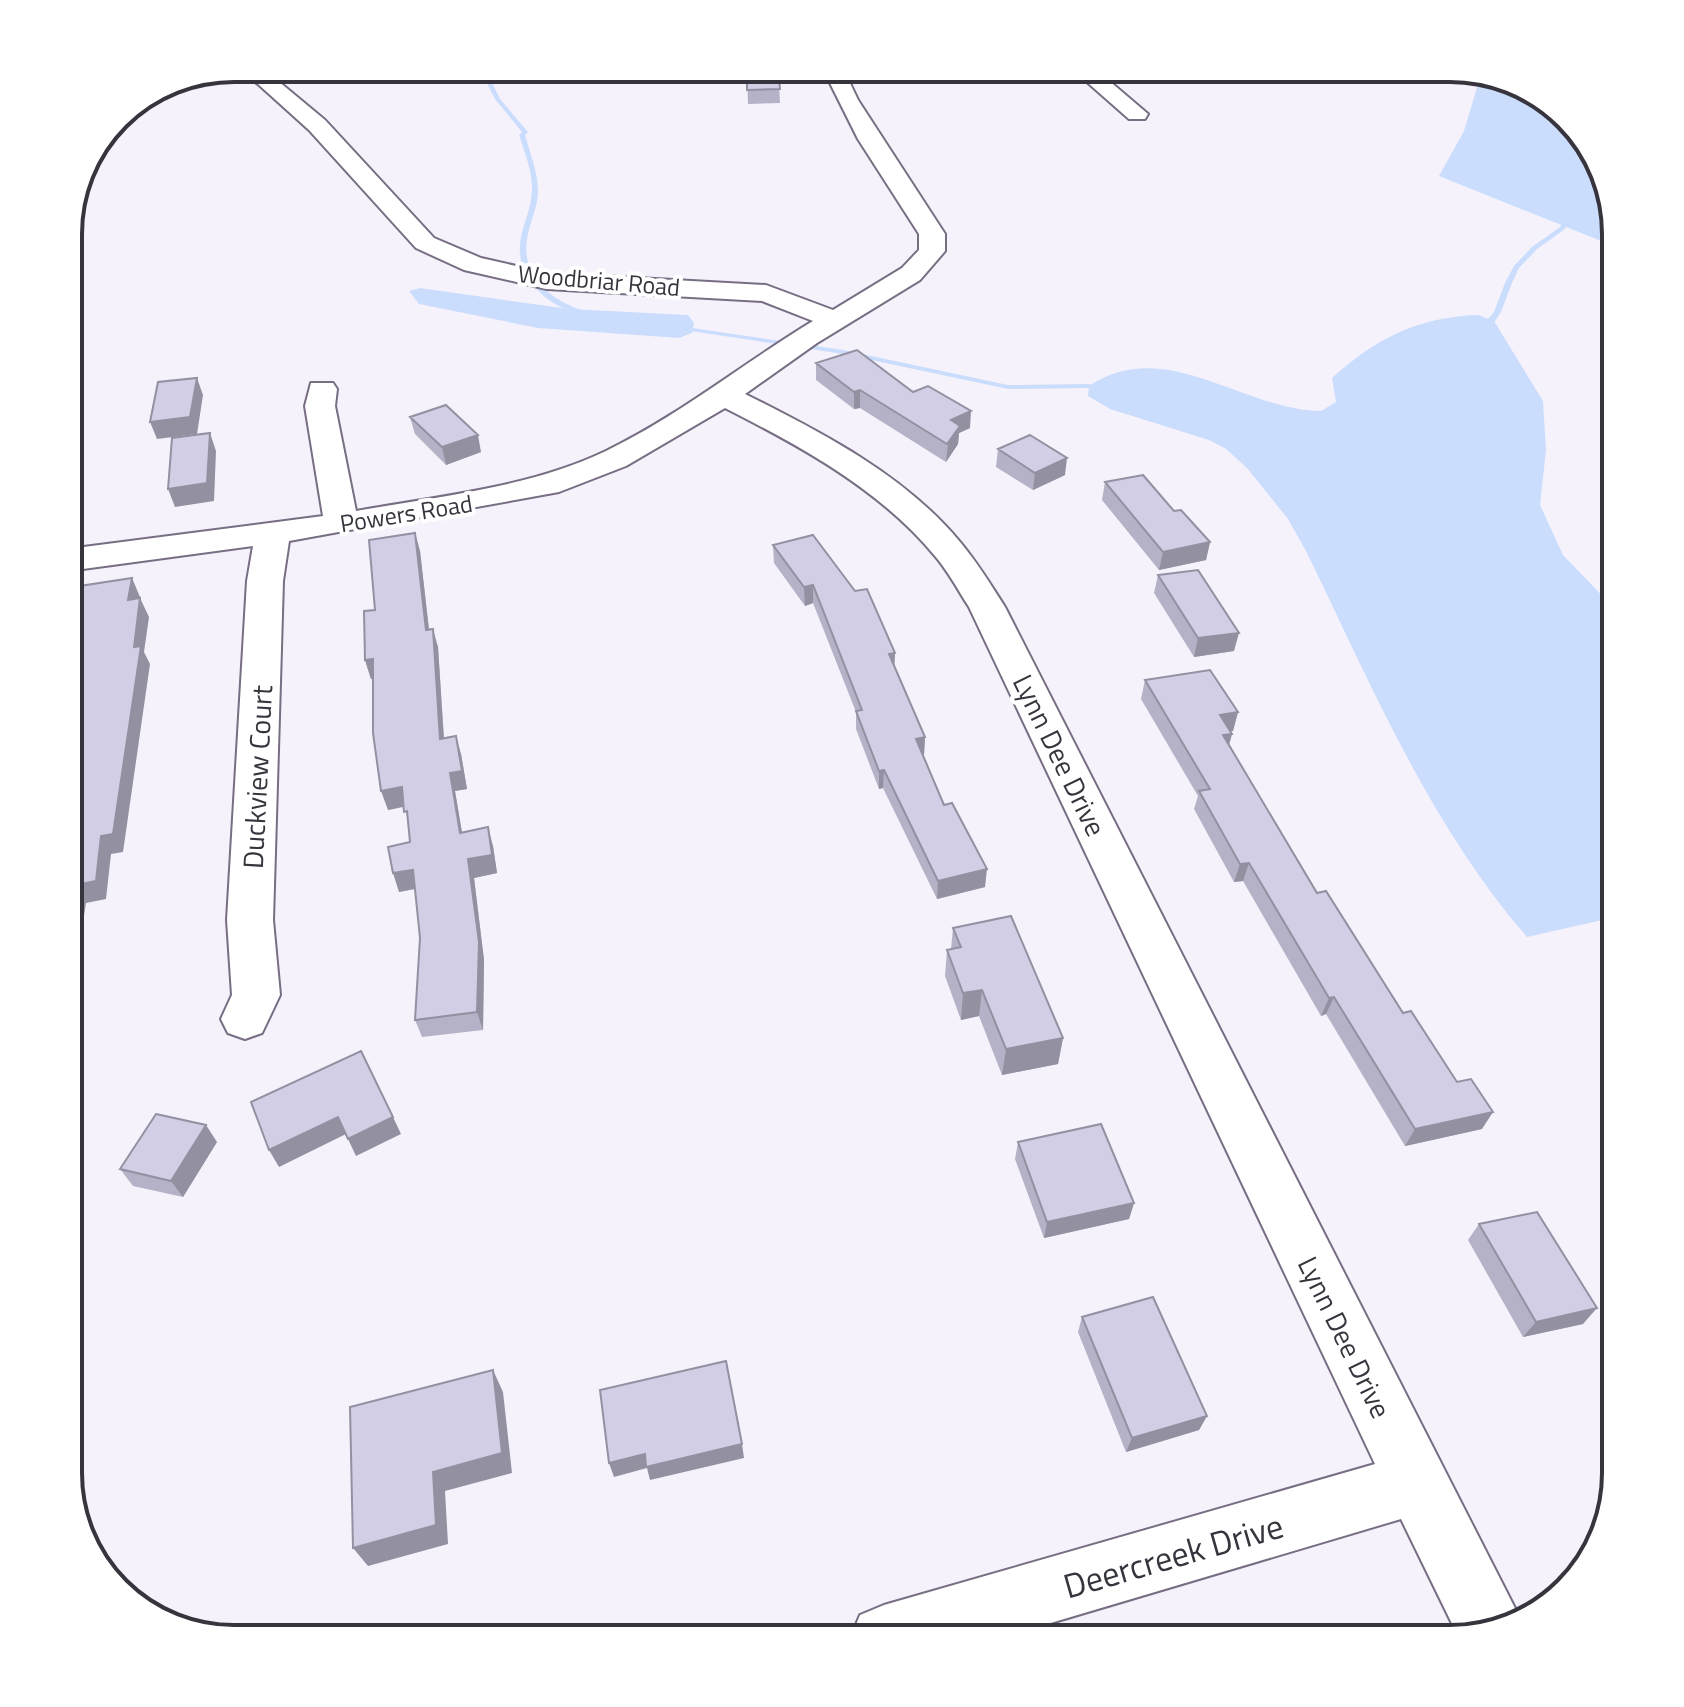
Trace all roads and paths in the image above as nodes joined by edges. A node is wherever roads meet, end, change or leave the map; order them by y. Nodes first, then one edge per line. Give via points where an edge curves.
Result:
1 (267, 82) edge
2 (839, 82) edge
3 (1098, 82) edge
4 (1137, 114) dead end
5 (834, 320) junction
6 (322, 389) dead end
7 (721, 394) junction
8 (341, 524) junction
9 (273, 533) junction
10 (82, 558) edge
11 (245, 1019) dead end
12 (1416, 1483) junction
13 (1486, 1620) edge
14 (932, 1625) edge

1 - 5 street, Woodbriar Road via 317,125 425,243 473,264 547,281 766,293
2 - 5 street via 857,123 932,234 932,251 911,274
3 - 4 street
5 - 7 street
6 - 8 street via 320,406
7 - 8 street, Powers Road via 665,433 547,485
7 - 12 street, Lynn Dee Drive via 779,423 890,492 943,544 987,607
8 - 9 street, Powers Road
9 - 10 street, Powers Road
9 - 11 street, Duckview Court via 265,581 250,920 256,995
12 - 13 street, Lynn Dee Drive
12 - 14 street, Deercreek Drive

